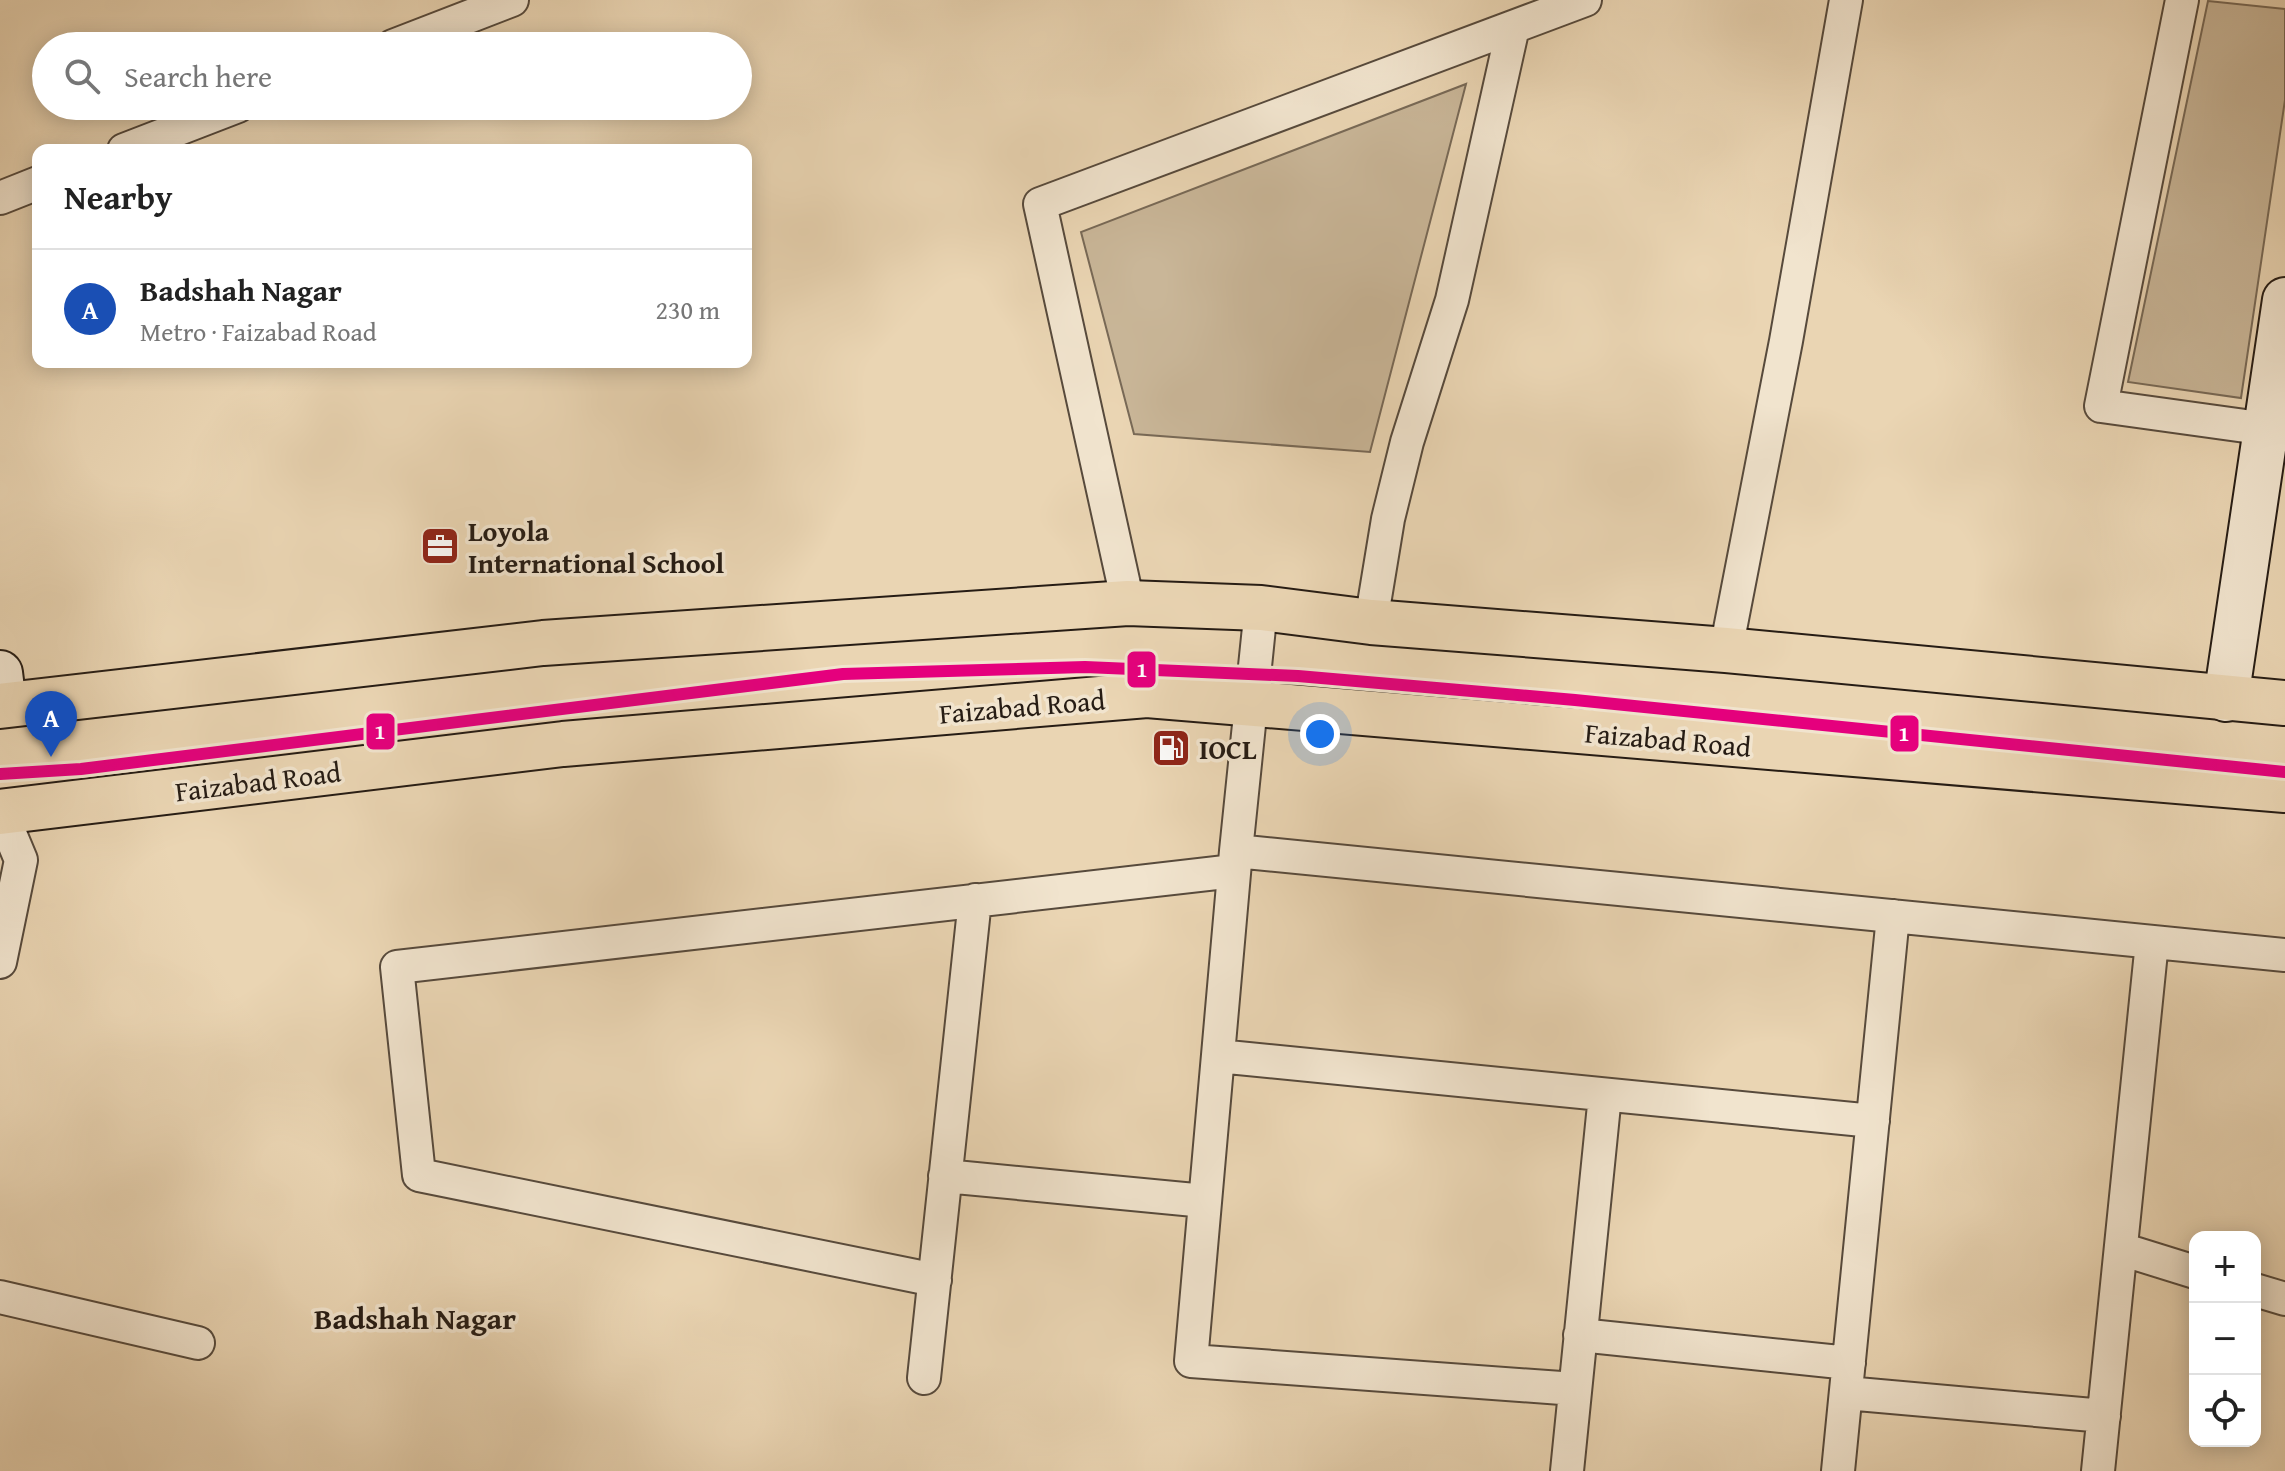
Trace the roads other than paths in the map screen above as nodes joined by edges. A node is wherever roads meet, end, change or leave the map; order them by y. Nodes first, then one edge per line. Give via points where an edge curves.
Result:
1 (512, 0) edge
2 (1585, 0) edge
3 (1846, 0) edge
4 (2182, 0) edge
5 (1513, 27) junction
6 (429, 32) edge
7 (202, 120) edge
8 (140, 144) edge
9 (32, 185) edge
10 (0, 198) edge
11 (2285, 300) edge
12 (2267, 429) junction
13 (1128, 603) junction
14 (1261, 608) junction
15 (1371, 622) junction
16 (1726, 650) junction
17 (1, 695) edge
18 (2226, 699) junction
19 (2285, 703) edge
20 (1251, 704) junction
21 (2285, 790) edge
22 (1, 812) edge
23 (1235, 861) junction
24 (975, 900) junction
25 (1893, 916) junction
26 (2152, 942) junction
27 (2285, 955) edge
28 (0, 962) edge
29 (1218, 1056) junction
30 (1605, 1095) junction
31 (1873, 1121) junction
32 (945, 1176) junction
33 (1205, 1201) junction
34 (2121, 1249) junction
35 (2189, 1270) edge
36 (935, 1280) junction
37 (2261, 1292) edge
38 (0, 1297) edge
39 (2285, 1299) edge
40 (1580, 1335) junction
41 (198, 1343) dead end
42 (924, 1378) dead end
43 (1847, 1378) junction
44 (1575, 1389) junction
45 (2104, 1416) junction
46 (1567, 1471) edge
47 (1838, 1471) edge
48 (2098, 1471) edge

1 - 6 street
2 - 5 street
3 - 16 street
4 - 12 street via 2101,406
5 - 13 street via 1040,204
5 - 15 street via 1452,300 1388,519
7 - 8 street
9 - 10 street
11 - 12 street
12 - 18 street
13 - 14 main road
13 - 17 main road via 543,643
14 - 15 main road
14 - 20 street
15 - 16 main road
16 - 18 main road
18 - 19 main road
20 - 21 main road, Faizabad Road
20 - 22 main road, Faizabad Road via 1147,695 563,744
20 - 23 street
22 - 28 street via 21,860
23 - 24 street
23 - 25 street
23 - 29 street
24 - 32 street
24 - 36 street via 397,967 419,1175
25 - 26 street
25 - 31 street
26 - 27 street
26 - 34 street
29 - 30 street
29 - 33 street
30 - 31 street
30 - 40 street
31 - 43 street
32 - 33 street
32 - 36 street
33 - 44 street via 1191,1361
34 - 35 street
34 - 45 street
36 - 42 street
37 - 39 street
38 - 41 street
40 - 43 street
40 - 44 street
43 - 45 street
43 - 47 street
44 - 46 street
45 - 48 street

